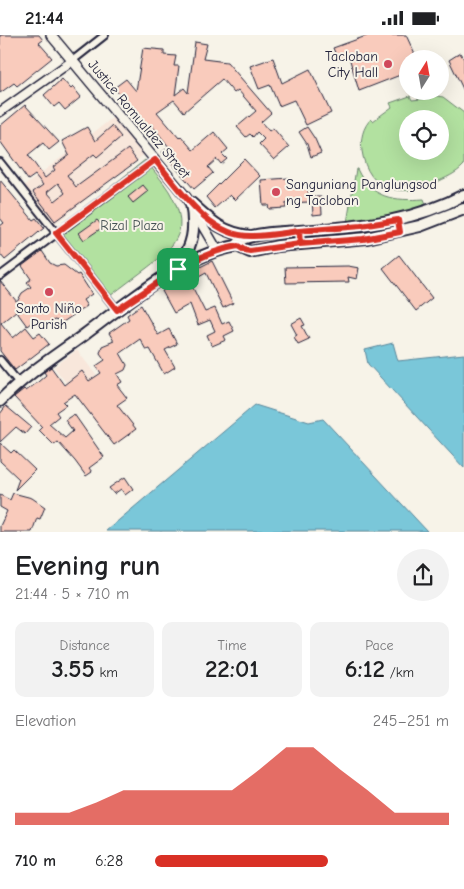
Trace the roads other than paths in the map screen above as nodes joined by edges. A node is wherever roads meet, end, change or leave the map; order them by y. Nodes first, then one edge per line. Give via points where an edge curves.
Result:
1 (51, 35) edge
2 (105, 35) edge
3 (72, 61) junction
4 (0, 113) edge
5 (155, 160) junction
6 (0, 162) edge
7 (464, 195) edge
8 (191, 203) junction
9 (447, 204) junction
10 (464, 209) edge
11 (432, 210) junction
12 (452, 215) junction
13 (398, 220) junction
14 (437, 220) junction
15 (299, 231) junction
16 (400, 232) junction
17 (56, 233) junction
18 (253, 236) junction
19 (300, 244) junction
20 (238, 246) junction
21 (217, 250) junction
22 (178, 269) junction
23 (0, 276) edge
24 (117, 310) junction
25 (0, 360) edge
26 (19, 383) junction
27 (0, 401) edge

1 - 3 main road, Justice Romualdez Street
2 - 3 street
3 - 4 street
3 - 5 main road, Justice Romualdez Street
5 - 8 main road, Justice Romualdez Street
5 - 17 street
6 - 17 street
7 - 9 main road
8 - 18 main road via 222,229
8 - 21 main road, Justice Romualdez Street
8 - 22 main road via 194,221 192,242
9 - 11 main road
9 - 12 main road
10 - 12 main road
11 - 13 main road
11 - 14 main road
12 - 14 main road
13 - 15 main road
13 - 16 main road
14 - 16 main road
15 - 18 main road
15 - 19 main road
16 - 19 main road via 363,239
17 - 23 street
17 - 24 street
18 - 20 main road via 242,239
19 - 20 main road via 250,251
20 - 21 main road
21 - 22 main road
22 - 24 main road
24 - 26 main road
25 - 26 street
26 - 27 main road

